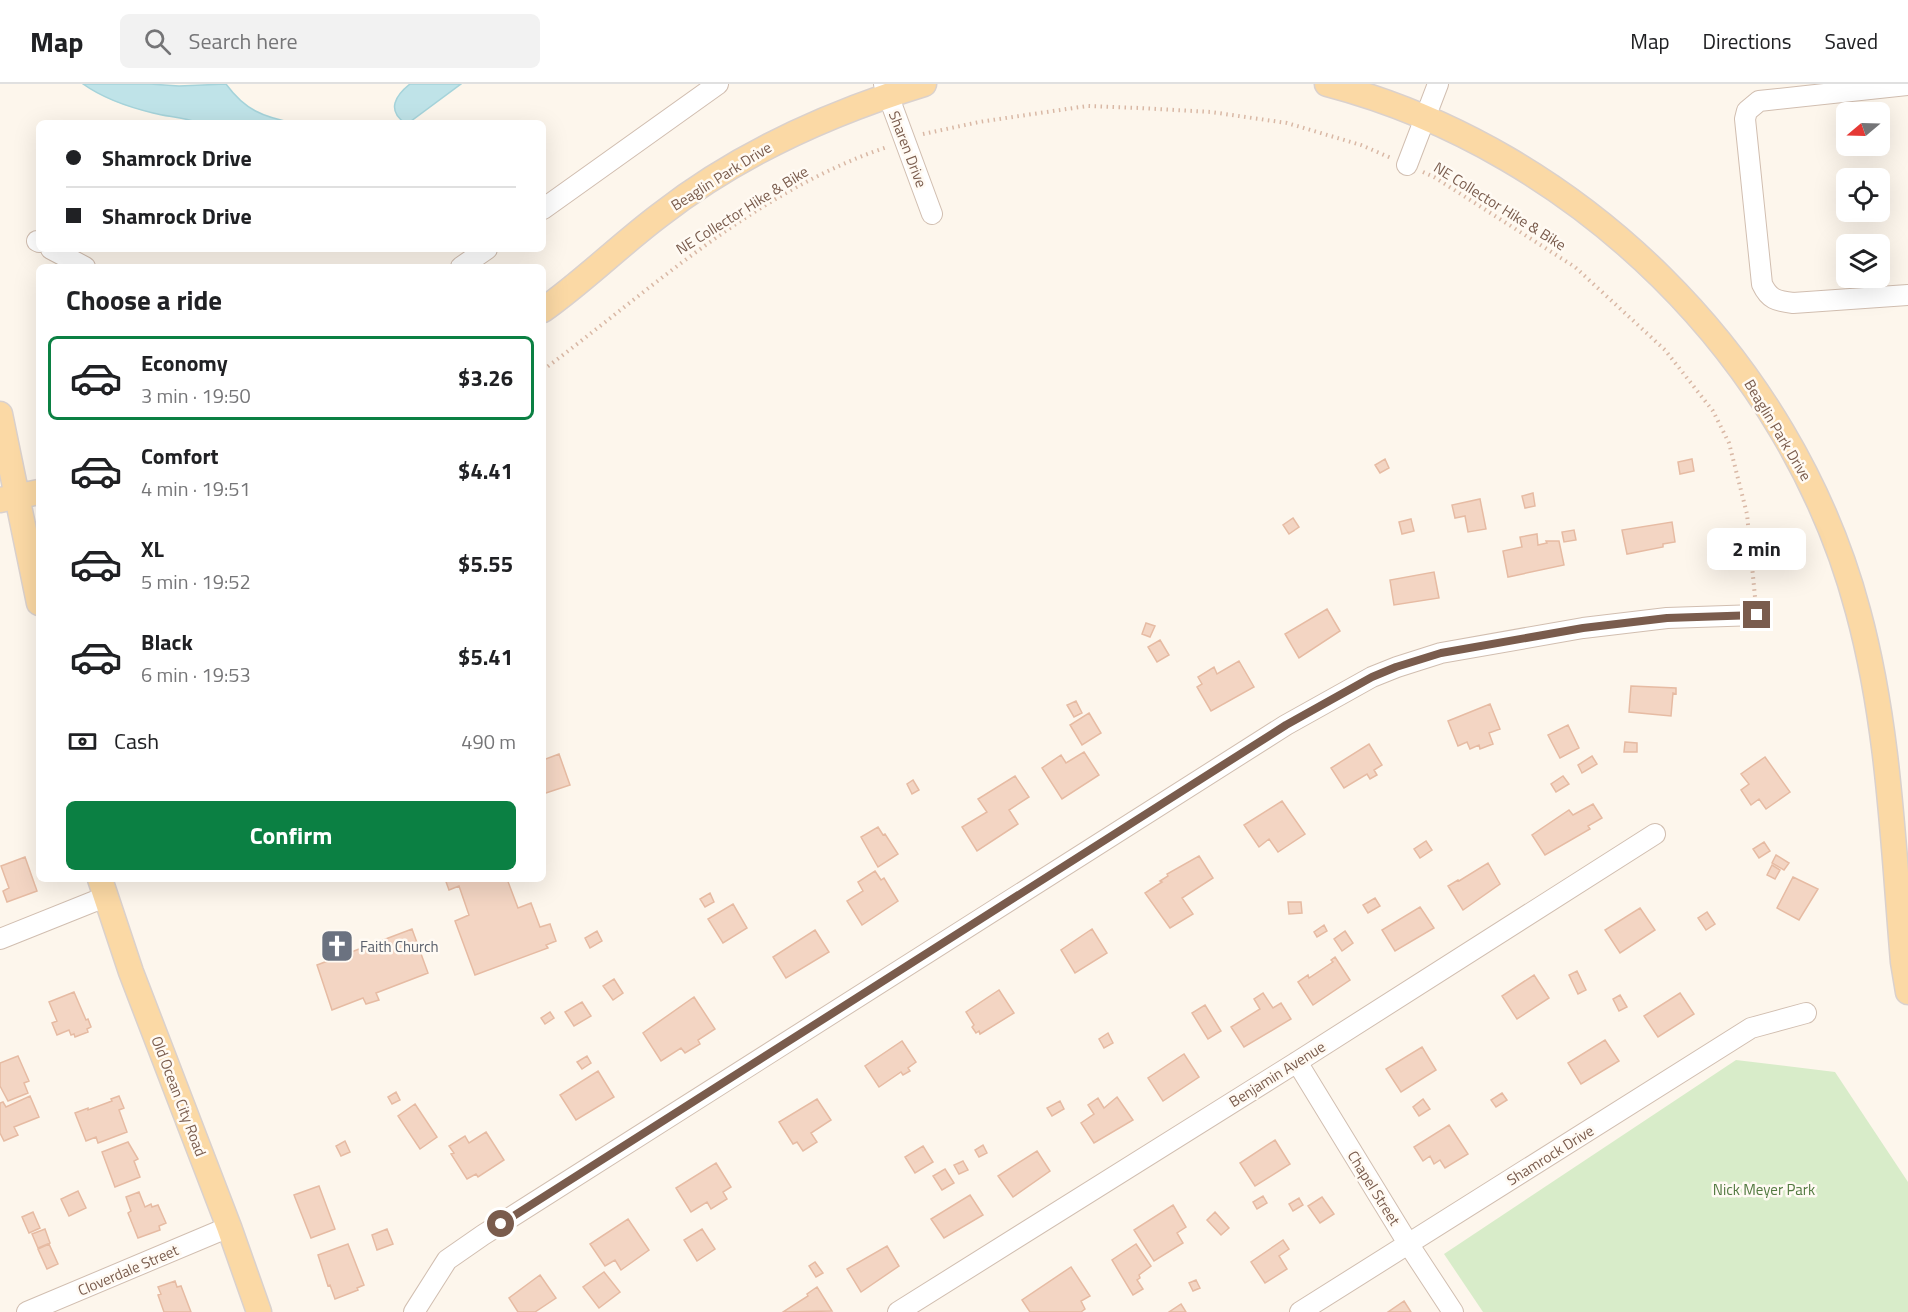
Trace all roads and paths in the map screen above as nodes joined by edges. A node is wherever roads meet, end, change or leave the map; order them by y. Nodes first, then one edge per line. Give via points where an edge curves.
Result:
1 (718, 84) edge
2 (924, 84) edge
3 (1327, 84) edge
4 (1438, 84) edge
5 (1908, 86) edge
6 (886, 89) edge
7 (1425, 118) junction
8 (905, 141) junction
9 (1407, 165) junction
10 (546, 207) edge
11 (932, 213) dead end
12 (58, 252) edge
13 (483, 252) edge
14 (80, 264) edge
15 (467, 264) edge
16 (1908, 295) edge
17 (546, 308) edge
18 (546, 368) edge
19 (0, 414) edge
20 (19, 496) edge
21 (36, 587) edge
22 (1757, 615) joint
23 (1655, 834) dead end
24 (102, 888) edge
25 (0, 939) edge
26 (1908, 992) edge
27 (1806, 1013) dead end
28 (1297, 1062) junction
29 (229, 1227) junction
30 (1409, 1245) junction
31 (27, 1312) edge
32 (258, 1312) edge
33 (414, 1312) edge
34 (898, 1312) edge
35 (1300, 1312) edge
36 (1453, 1312) edge

1 - 10 street
2 - 6 main road, Beaglin Park Drive
3 - 7 main road, Beaglin Park Drive
4 - 7 street
5 - 16 street via 1759,101 1747,111 1745,119 1762,284 1767,294 1778,301 1793,303
6 - 8 street, Sharen Drive
6 - 17 main road, Beaglin Park Drive via 716,176 660,214
7 - 9 street
7 - 26 main road, Beaglin Park Drive via 1515,163 1617,237 1687,304 1722,344 1796,456 1843,564 1867,648 1885,758
8 - 9 path, NE Collector Hike & Bike via 979,122 1077,107 1140,108 1211,112 1287,123 1361,145
8 - 11 street, Sharen Drive
8 - 18 path, NE Collector Hike & Bike via 827,171 771,202 672,269
9 - 22 path, NE Collector Hike & Bike via 1434,177 1575,267 1665,350 1700,394 1730,443 1747,514
12 - 14 street
13 - 15 street
19 - 20 main road
20 - 21 main road
22 - 33 street via 1667,618 1542,634 1441,653 1372,677 1286,725 483,1235 447,1260
23 - 28 street, Benjamin Avenue
24 - 25 street
24 - 29 main road, Old Ocean City Road
27 - 30 street, Shamrock Drive via 1751,1028
28 - 30 street, Chapel Street
28 - 34 street, Benjamin Avenue
29 - 31 street, Cloverdale Street
29 - 32 main road, Old Ocean City Road
30 - 35 street, Shamrock Drive
30 - 36 street, Chapel Street

